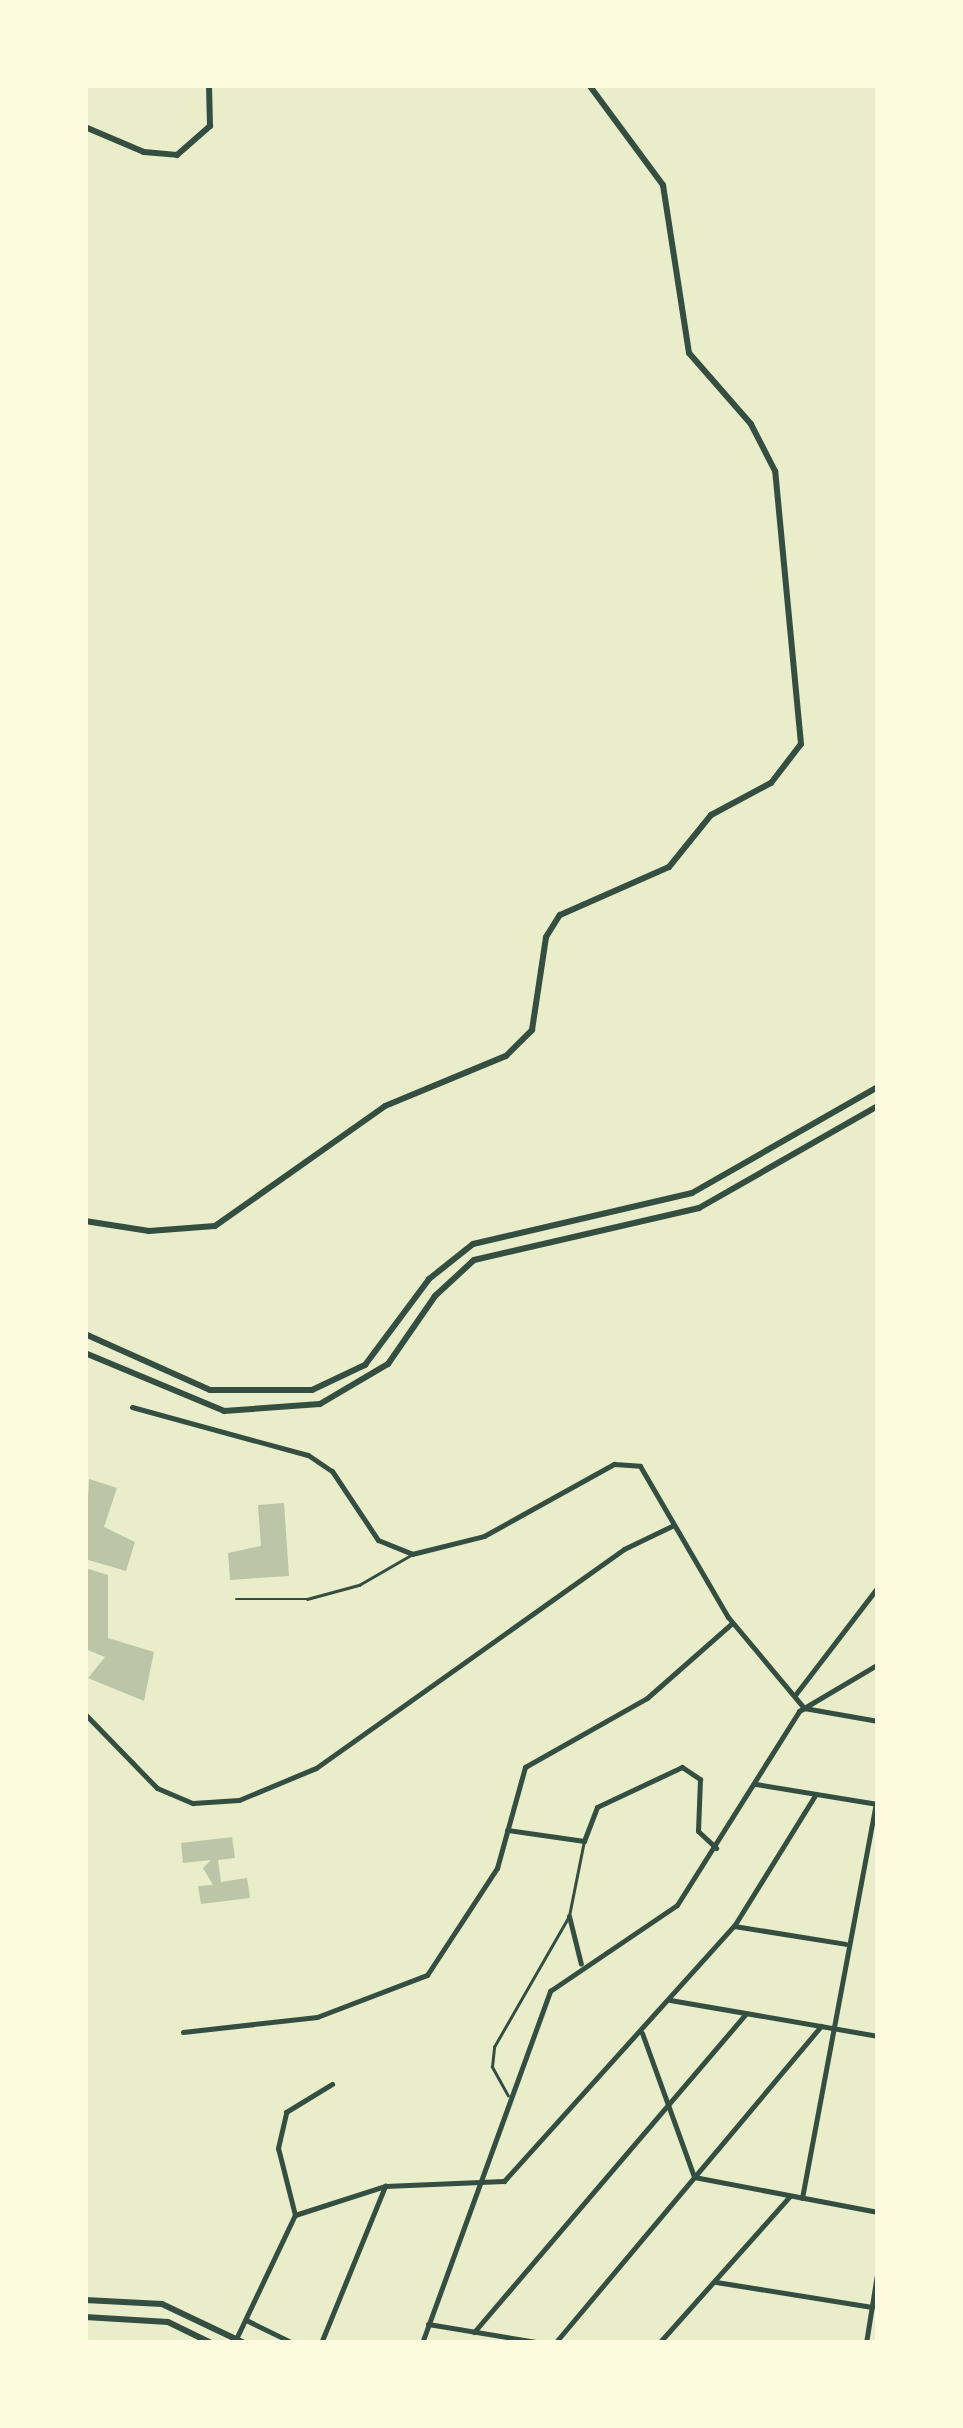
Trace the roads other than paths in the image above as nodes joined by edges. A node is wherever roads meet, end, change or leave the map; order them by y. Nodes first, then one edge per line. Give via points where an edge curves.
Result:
1 (209, 85) edge
2 (589, 85) edge
3 (85, 127) edge
4 (878, 1088) edge
5 (878, 1106) edge
6 (85, 1222) edge
7 (85, 1334) edge
8 (85, 1352) edge
9 (132, 1407) dead end
10 (672, 1526) junction
11 (412, 1554) junction
12 (878, 1587) edge
13 (236, 1600) dead end
14 (732, 1624) junction
15 (878, 1664) edge
16 (795, 1696) junction
17 (804, 1708) junction
18 (85, 1714) edge
19 (878, 1721) edge
20 (756, 1784) junction
21 (816, 1794) junction
22 (877, 1804) edge
23 (506, 1830) junction
24 (584, 1841) junction
25 (716, 1848) junction
26 (569, 1916) junction
27 (734, 1926) junction
28 (846, 1944) junction
29 (580, 1964) junction
30 (670, 2000) junction
31 (746, 2014) junction
32 (825, 2026) junction
33 (183, 2032) dead end
34 (642, 2033) junction
35 (878, 2036) edge
36 (332, 2084) dead end
37 (509, 2098) junction
38 (668, 2108) junction
39 (694, 2176) junction
40 (385, 2186) junction
41 (479, 2189) junction
42 (790, 2196) junction
43 (802, 2198) junction
44 (878, 2212) edge
45 (295, 2214) junction
46 (878, 2268) edge
47 (716, 2282) junction
48 (85, 2300) edge
49 (872, 2307) junction
50 (85, 2317) edge
51 (246, 2320) junction
52 (428, 2324) junction
53 (474, 2332) junction
54 (240, 2341) edge
55 (211, 2343) edge
56 (293, 2343) edge
57 (321, 2343) edge
58 (422, 2343) edge
59 (543, 2343) edge
60 (555, 2343) edge
61 (659, 2343) edge
62 (866, 2343) edge

1 - 3 street via 210,126 177,154 144,152
2 - 6 street via 663,186 689,353 751,424 775,471 802,744 772,783 711,815 669,867 560,915 546,937 532,1030 506,1056 385,1106 215,1226 149,1231
4 - 7 street via 692,1193 498,1234 462,1250 377,1354 312,1390 210,1390
5 - 8 street via 698,1208 474,1260 446,1284 388,1364 320,1404 214,1408
9 - 11 street via 308,1455 332,1472 378,1540
10 - 11 street via 647,1472 632,1463 605,1467 484,1536
10 - 14 street
10 - 18 street via 624,1549 316,1768 239,1800 193,1803 156,1788
11 - 13 lane via 359,1585 308,1599
12 - 16 street
14 - 16 street
14 - 23 street via 646,1698 532,1760
15 - 17 street
16 - 17 street
17 - 19 street
17 - 20 street
20 - 21 street
20 - 25 street
21 - 22 street
21 - 27 street
22 - 28 street
23 - 24 street
23 - 33 street via 490,1882 427,1975 317,2017
24 - 25 street via 596,1807 682,1766 700,1779 698,1832
24 - 26 lane
25 - 29 street via 677,1905
26 - 29 street
26 - 37 lane via 494,2047 492,2067
27 - 28 street
27 - 30 street
28 - 32 street
29 - 37 street via 543,2003
30 - 31 street
30 - 34 street
31 - 32 street
31 - 38 street
32 - 35 street
32 - 39 street
32 - 43 street
34 - 38 street
34 - 41 street via 504,2181
36 - 45 street via 286,2112 278,2148
37 - 41 street
38 - 39 street
38 - 53 street
39 - 42 street
39 - 60 street
40 - 41 street
40 - 45 street
40 - 57 street
41 - 52 street
42 - 43 street
42 - 47 street
43 - 44 street
45 - 51 street
46 - 49 street
47 - 49 street
47 - 61 street
48 - 54 street via 162,2304
49 - 62 street
50 - 55 street via 168,2322
51 - 54 street
51 - 56 street
52 - 53 street
52 - 58 street
53 - 59 street

